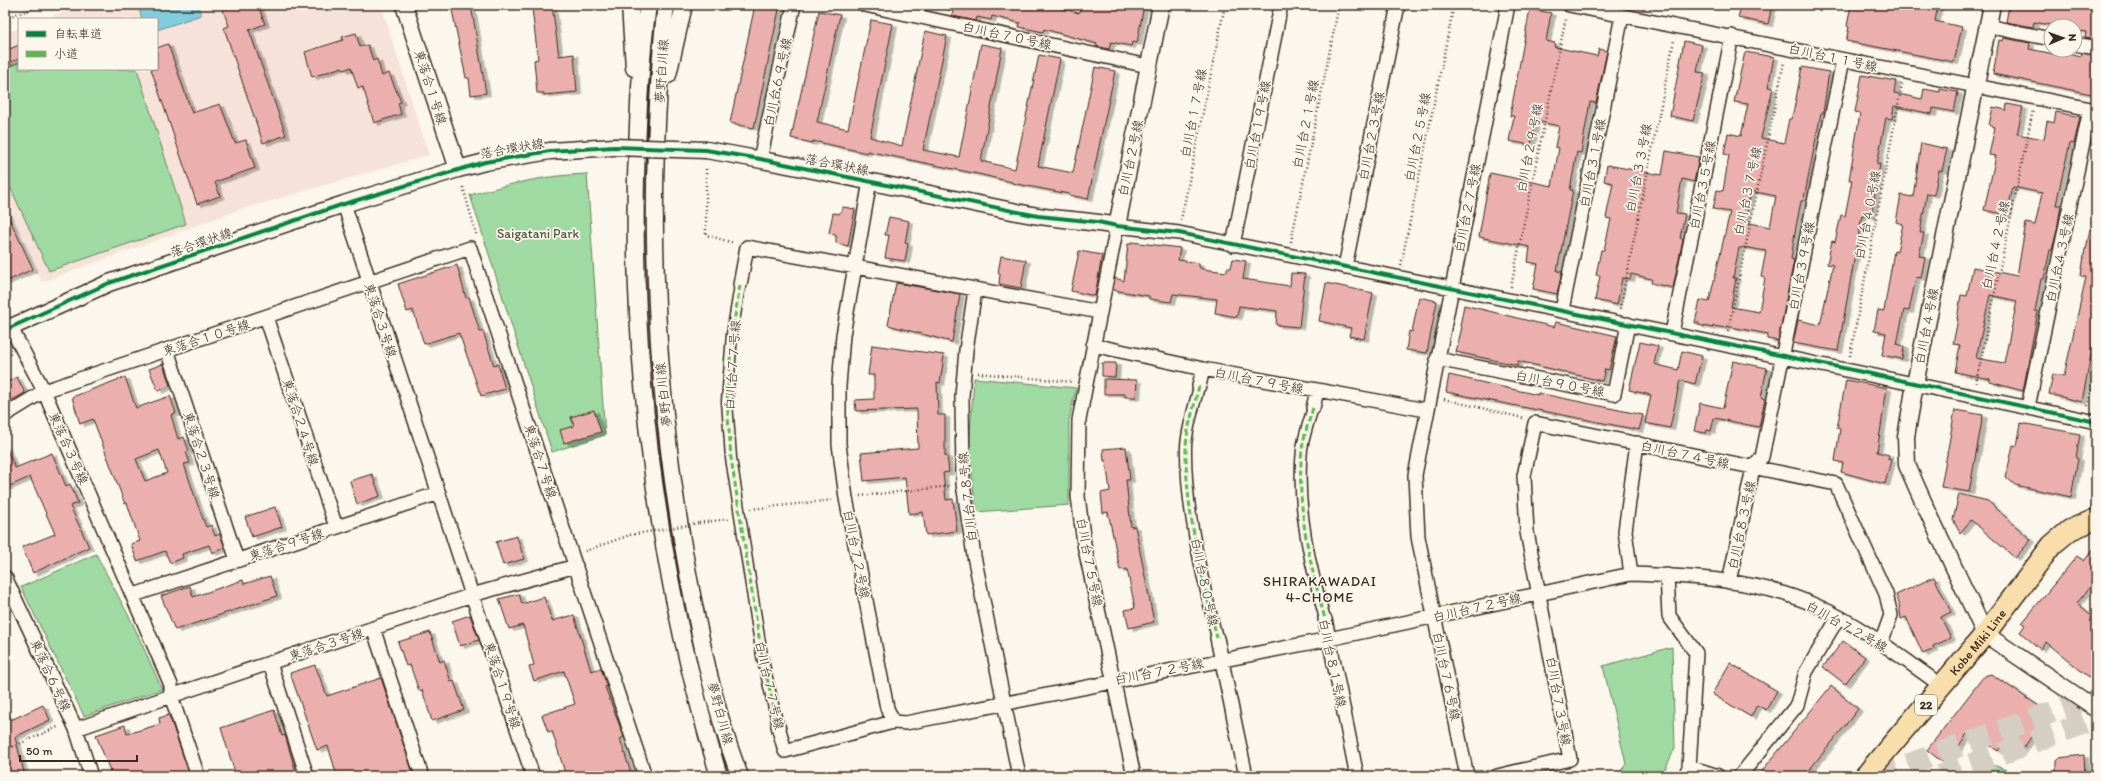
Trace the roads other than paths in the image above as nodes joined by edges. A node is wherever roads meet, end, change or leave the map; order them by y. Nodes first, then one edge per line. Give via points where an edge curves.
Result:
1 (404, 5) edge
2 (630, 5) edge
3 (648, 5) edge
4 (666, 5) edge
5 (684, 5) edge
6 (794, 5) edge
7 (865, 5) edge
8 (1161, 5) edge
9 (1281, 5) edge
10 (1398, 5) edge
11 (1508, 5) edge
12 (1992, 5) edge
13 (1568, 9) edge
14 (1622, 16) junction
15 (1987, 26) junction
16 (1732, 36) junction
17 (2043, 37) edge
18 (2083, 46) edge
19 (2096, 48) edge
20 (1843, 60) junction
21 (1148, 66) junction
22 (1975, 86) junction
23 (2093, 110) edge
24 (638, 114) junction
25 (657, 115) junction
26 (760, 159) junction
27 (458, 169) junction
28 (870, 181) junction
29 (344, 204) junction
30 (1117, 226) junction
31 (1233, 245) junction
32 (1345, 267) junction
33 (855, 268) junction
34 (369, 282) junction
35 (740, 285) joint
36 (1451, 288) junction
37 (975, 290) junction
38 (1562, 310) junction
39 (1100, 312) junction
40 (266, 316) junction
41 (1628, 324) junction
42 (8, 329) edge
43 (1672, 333) junction
44 (1093, 345) junction
45 (167, 350) junction
46 (1783, 356) junction
47 (1437, 359) junction
48 (1203, 369) junction
49 (1915, 384) junction
50 (1199, 386) joint
51 (44, 391) junction
52 (1317, 391) junction
53 (2028, 407) junction
54 (1313, 408) joint
55 (1426, 410) junction
56 (5, 415) edge
57 (2091, 420) edge
58 (1637, 443) junction
59 (1753, 468) junction
60 (439, 493) junction
61 (2096, 519) edge
62 (336, 527) junction
63 (237, 560) junction
64 (576, 566) junction
65 (1631, 574) junction
66 (1667, 575) junction
67 (5, 577) edge
68 (1729, 582) junction
69 (1540, 593) junction
70 (134, 595) junction
71 (472, 595) junction
72 (1434, 617) junction
73 (1838, 618) junction
74 (1325, 619) joint
75 (373, 628) junction
76 (1985, 634) junction
77 (1217, 638) joint
78 (1329, 639) junction
79 (1881, 643) junction
80 (1222, 659) junction
81 (270, 663) junction
82 (1114, 680) junction
83 (1942, 686) junction
84 (171, 696) junction
85 (1004, 703) junction
86 (2096, 709) edge
87 (893, 722) junction
88 (778, 726) joint
89 (76, 729) junction
90 (1687, 771) edge
91 (91, 776) edge
92 (198, 776) edge
93 (307, 776) edge
94 (422, 776) edge
95 (533, 776) edge
96 (645, 776) edge
97 (719, 776) edge
98 (740, 776) edge
99 (1019, 776) edge
100 (1134, 776) edge
101 (1246, 776) edge
102 (1357, 776) edge
103 (1467, 776) edge
104 (1497, 776) edge
105 (1718, 776) edge
106 (1740, 776) edge
107 (1865, 776) edge

1 - 27 street, 東落合１号線
2 - 24 street
3 - 24 street, 夢野白川線
4 - 25 street, 夢野白川線
5 - 25 street via 678,38
6 - 26 street, 白川台６９号線
7 - 21 street, 白川台７０号線
8 - 21 street, 白川台２号線
9 - 31 street, 白川台１９号線
10 - 32 street, 白川台２３号線
11 - 36 street, 白川台２７号線
12 - 15 street, 白川台４号線
13 - 14 street, 白川台１１号線
14 - 16 street, 白川台１１号線
14 - 38 street, 白川台３１号線
15 - 17 street
15 - 22 street, 白川台４号線
16 - 20 street, 白川台１１号線
16 - 43 street, 白川台３５号線
18 - 19 street
20 - 22 street, 白川台１１号線
20 - 46 street, 白川台３９号線
21 - 30 street, 白川台２号線
22 - 23 street, 白川台１１号線
22 - 49 street, 白川台４号線
23 - 53 street, 白川台４３号線
24 - 97 street, 夢野白川線 via 635,238 638,313 653,483 675,608 703,723
25 - 98 street, 夢野白川線 via 655,302 661,387 681,538 696,620 725,732
26 - 27 street, 落合環状線, bridge via 706,150 614,147 550,151
26 - 28 street, 落合環状線
27 - 29 street, 落合環状線
28 - 30 street, 落合環状線 via 1038,216
28 - 33 street, 白川台７２号線
29 - 34 street, 東落合３号線
29 - 42 street, 落合環状線 via 109,283
30 - 31 street via 1179,233
30 - 39 street, 白川台２号線
31 - 32 street
32 - 36 street
33 - 35 street, 白川台７７号線 via 746,247
33 - 37 street
33 - 87 street, 白川台７２号線 via 842,342 839,444 851,525
34 - 40 street, 東落合１０号線
34 - 60 street, 東落合３号線
34 - 64 street, 東落合７号線 via 470,248
35 - 88 street, 白川台７７号線 via 732,334 727,400 731,458 762,656
36 - 38 street
36 - 47 street, 白川台２７号線
37 - 39 street
37 - 85 street, 白川台７８号線 via 964,371 961,436 965,509
38 - 41 street
39 - 44 street, 白川台２号線
40 - 45 street, 東落合１０号線
40 - 62 street, 東落合２４号線
41 - 43 street
41 - 47 street, 白川台９０号線 via 1614,394
42 - 51 street, 東落合３号線
43 - 46 street
44 - 48 street, 白川台７９号線
44 - 82 street, 白川台７５号線 via 1079,420 1078,496 1084,544
45 - 51 street, 東落合１０号線
45 - 63 street, 東落合２３号線
46 - 49 street
46 - 59 street, 白川台３９号線 via 1762,457
47 - 55 street, 白川台２７号線
48 - 50 street
48 - 52 street, 白川台７９号線
49 - 53 street
49 - 76 street, 白川台４号線 via 1906,437 1907,465
50 - 77 street, 白川台８０号線 via 1186,445 1200,566
51 - 56 street
51 - 70 street, 東落合３号線
52 - 54 street
52 - 55 street, 白川台７９号線
53 - 57 street
54 - 74 street, 白川台８１号線 via 1302,449 1302,508 1311,567
55 - 72 street, 白川台７６号線 via 1415,475 1418,536
58 - 59 street, 白川台７４号線
58 - 65 street via 1625,531
58 - 69 street, 白川台７４号線 via 1535,423 1524,476 1527,532
59 - 68 street, 白川台８３号線
59 - 79 street, 白川台７４号線 via 1836,484 1886,594 1891,614
60 - 62 street, 東落合９号線
60 - 71 street, 東落合３号線
61 - 76 main road, Kobe Miki Line / 22 via 2070,530 2052,545
62 - 63 street, 東落合９号線
63 - 70 street, 東落合９号線
64 - 71 street
64 - 96 street, 東落合７号線
65 - 66 street, 白川台７２号線
65 - 69 street, 白川台７２号線
66 - 68 street, 白川台７２号線
66 - 90 street via 1669,616 1696,653
67 - 89 street, 東落合６号線
68 - 73 street, 白川台７２号線 via 1802,601
69 - 72 street, 白川台７２号線
69 - 104 street, 白川台７３号線 via 1570,759
70 - 84 street, 東落合３号線 via 171,685
71 - 75 street, 東落合３号線
71 - 95 street, 東落合１９号線
72 - 78 street, 白川台７２号線
72 - 103 street, 白川台７６号線
73 - 79 street, 白川台７２号線
73 - 106 street via 1806,672 1798,706
74 - 78 street, 白川台８１号線
75 - 81 street, 東落合３号線
75 - 94 street
76 - 83 main road, Kobe Miki Line / 22
76 - 86 street
77 - 80 street, 白川台８０号線
78 - 80 street, 白川台７２号線
78 - 102 street, 白川台８１号線
79 - 83 street, 白川台７２号線
80 - 82 street, 白川台７２号線
80 - 101 street, 白川台８０号線
81 - 84 street, 東落合３号線
81 - 93 street
82 - 85 street, 白川台７２号線
82 - 100 street, 白川台７５号線
83 - 107 main road, Kobe Miki Line / 22
84 - 89 street
84 - 92 street
85 - 87 street, 白川台７２号線 via 906,723
85 - 99 street
87 - 88 street, 白川台７７号線 via 785,751
89 - 91 street, 東落合６号線
90 - 105 street

